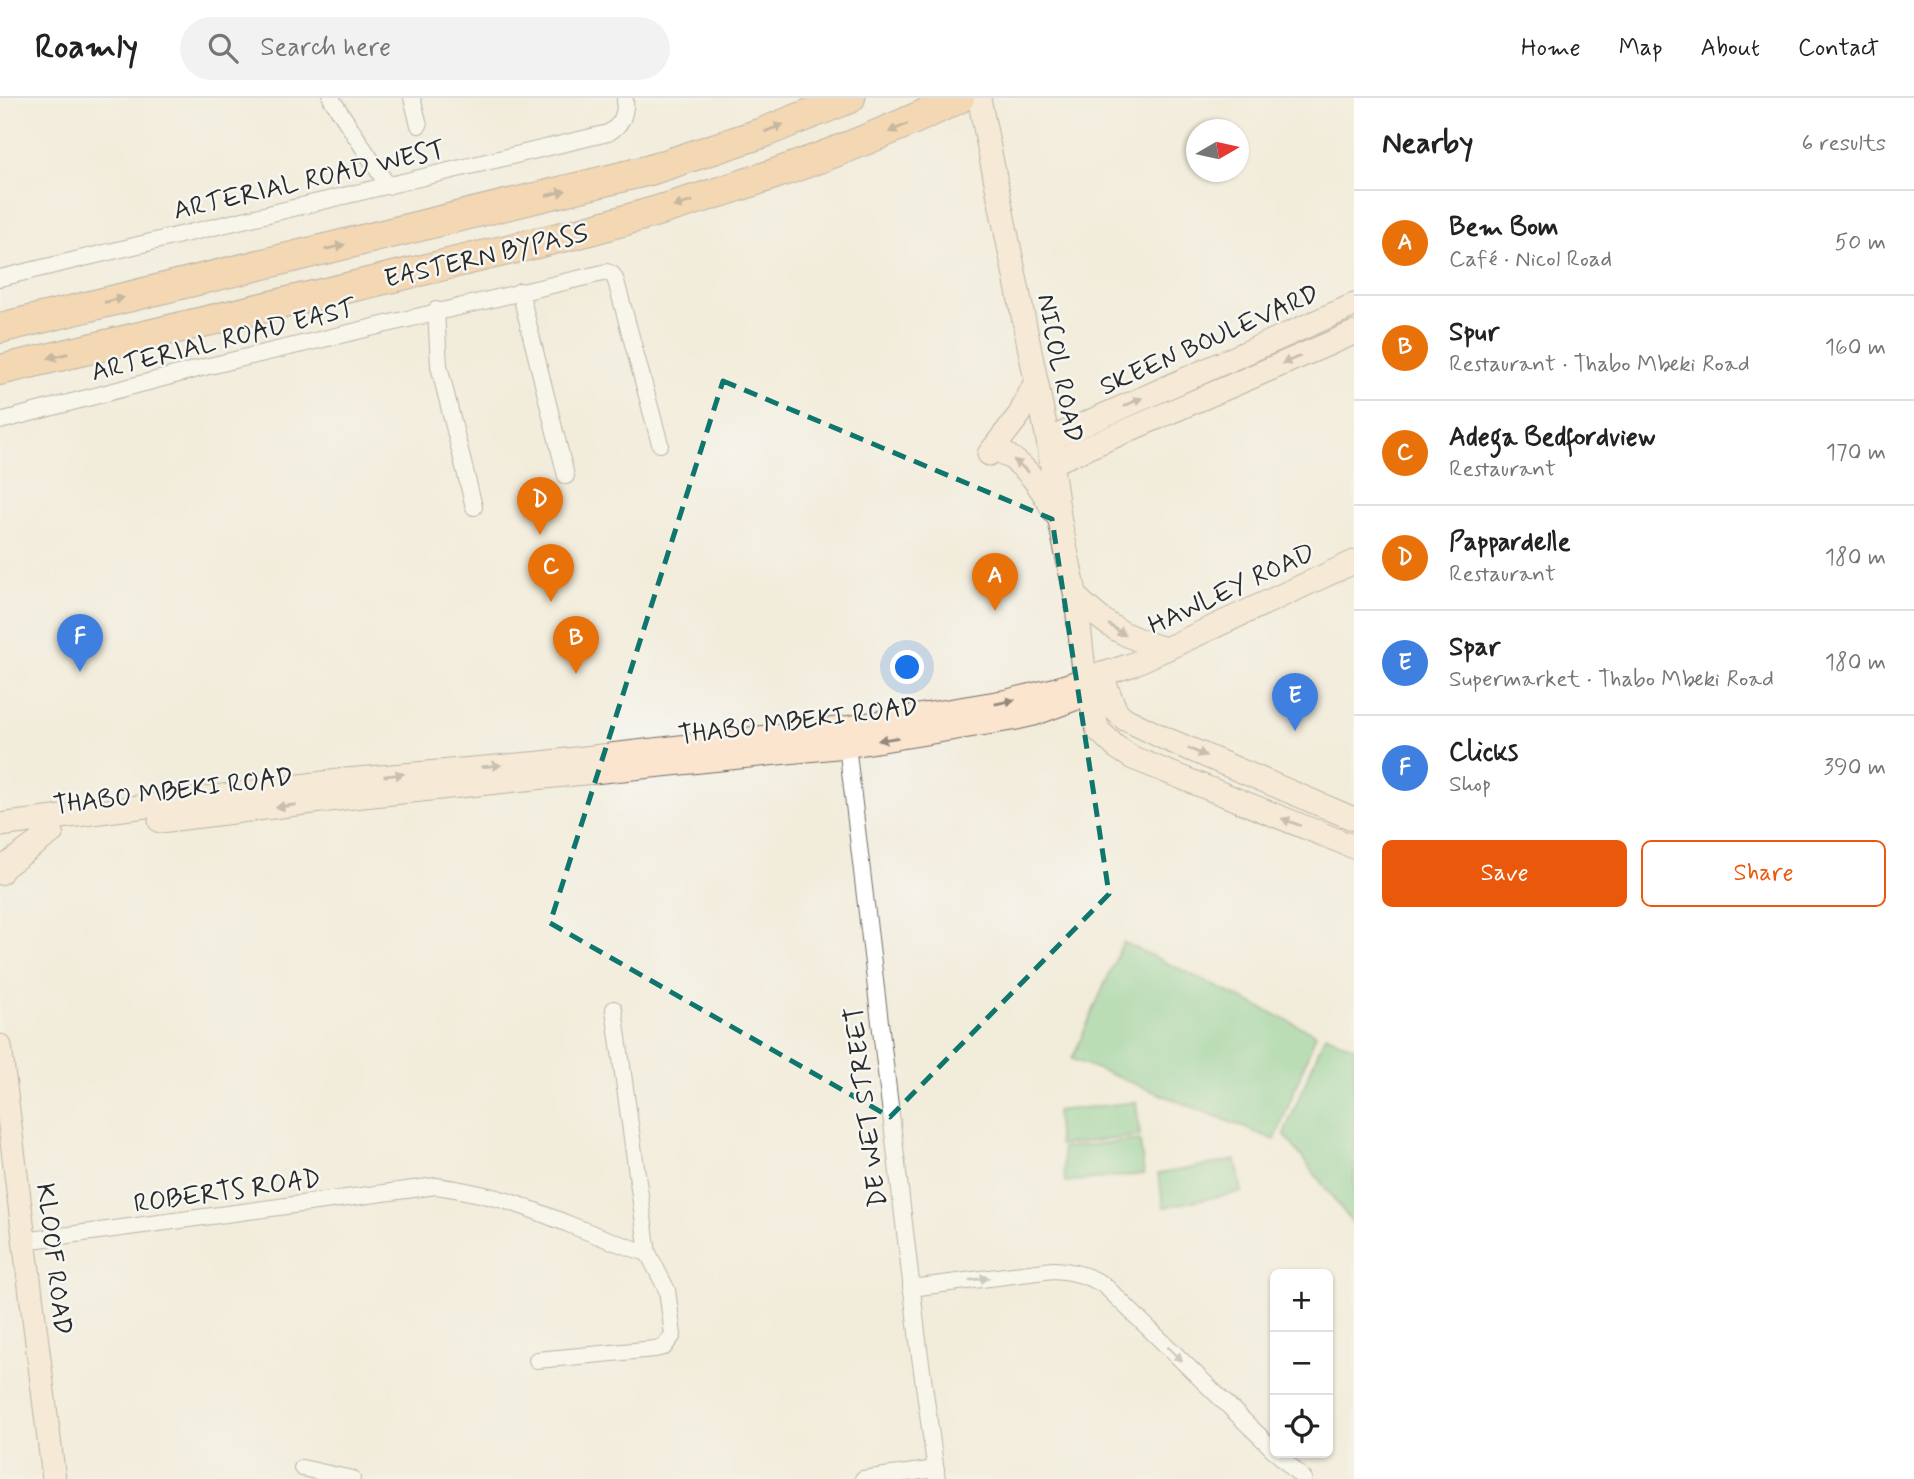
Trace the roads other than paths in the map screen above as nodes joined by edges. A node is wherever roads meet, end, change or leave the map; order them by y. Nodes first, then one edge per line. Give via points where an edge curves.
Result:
1 (331, 98) edge
2 (412, 98) edge
3 (625, 98) edge
4 (850, 98) edge
5 (959, 98) edge
6 (979, 98) edge
7 (419, 125) dead end
8 (388, 186) junction
9 (0, 278) edge
10 (520, 291) junction
11 (1354, 305) edge
12 (436, 310) junction
13 (1329, 316) junction
14 (0, 328) edge
15 (1351, 334) edge
16 (0, 370) edge
17 (1035, 376) junction
18 (0, 421) edge
19 (1090, 423) junction
20 (1048, 440) junction
21 (660, 444) dead end
22 (1052, 463) junction
23 (566, 476) dead end
24 (474, 507) dead end
25 (1060, 522) junction
26 (1354, 562) edge
27 (1076, 597) junction
28 (1166, 649) junction
29 (1095, 684) junction
30 (1056, 698) junction
31 (1098, 730) junction
32 (846, 737) junction
33 (1164, 738) junction
34 (1153, 765) junction
35 (541, 771) junction
36 (0, 811) edge
37 (1354, 819) edge
38 (0, 825) edge
39 (42, 827) junction
40 (0, 841) edge
41 (1354, 847) edge
42 (0, 873) edge
43 (614, 1009) dead end
44 (0, 1046) edge
45 (7, 1154) edge
46 (24, 1241) junction
47 (648, 1253) junction
48 (911, 1287) junction
49 (537, 1360) dead end
50 (1270, 1446) edge
51 (1282, 1458) edge
52 (302, 1468) dead end
53 (936, 1474) edge
54 (54, 1479) edge
55 (352, 1479) edge
56 (863, 1479) edge
57 (1304, 1479) edge

1 - 8 street
2 - 7 street
3 - 8 street, ARTERIAL ROAD WEST via 624,118 608,133
14 -> 4 highway, EASTERN BYPASS via 650,170
5 -> 16 highway, EASTERN BYPASS via 845,150 664,210
6 - 17 main road, NICOL ROAD
8 - 9 street, ARTERIAL ROAD WEST
10 - 12 street, ARTERIAL ROAD EAST
10 - 21 street, ARTERIAL ROAD EAST via 600,272 612,274
10 - 23 street
11 - 13 main road, SKEEN BOULEVARD
12 - 18 street, ARTERIAL ROAD EAST
12 - 24 street via 439,366
13 - 15 main road
19 -> 13 main road, SKEEN BOULEVARD
15 -> 22 main road, SKEEN BOULEVARD
17 - 19 main road via 1062,415
17 - 20 main road, NICOL ROAD
25 -> 17 main road via 1033,477 1020,463 997,454
19 - 20 main road, SKEEN BOULEVARD
20 - 22 main road, NICOL ROAD
22 - 25 main road, NICOL ROAD
25 - 27 main road, NICOL ROAD
26 - 28 main road, HAWLEY ROAD
27 -> 28 main road via 1117,631
27 - 29 main road, NICOL ROAD via 1083,649
28 - 29 main road, HAWLEY ROAD
29 - 30 main road, THABO MBEKI ROAD
29 - 31 main road
29 - 33 main road via 1125,719
30 - 31 main road
30 - 32 main road, THABO MBEKI ROAD via 1012,719
31 - 34 main road via 1133,758
32 - 35 main road, THABO MBEKI ROAD
32 - 35 main road, THABO MBEKI ROAD via 675,748
32 - 48 street, DE WET STREET
33 - 34 main road
33 -> 37 main road
41 -> 34 main road
35 - 39 main road, THABO MBEKI ROAD via 350,788
36 - 39 main road
38 - 39 main road, THABO MBEKI ROAD
39 - 40 main road, THABO MBEKI ROAD
39 - 42 main road
43 - 47 street
44 - 45 main road, KLOOF ROAD
45 - 46 main road, KLOOF ROAD
46 - 47 street, ROBERTS ROAD via 436,1186 514,1203
46 - 54 main road, KLOOF ROAD
47 - 49 street via 670,1302 673,1335 669,1343 655,1349
48 -> 50 street via 1054,1270 1086,1275 1104,1285
48 - 53 street, DE WET STREET
51 - 57 street
52 - 55 street
53 - 56 street

